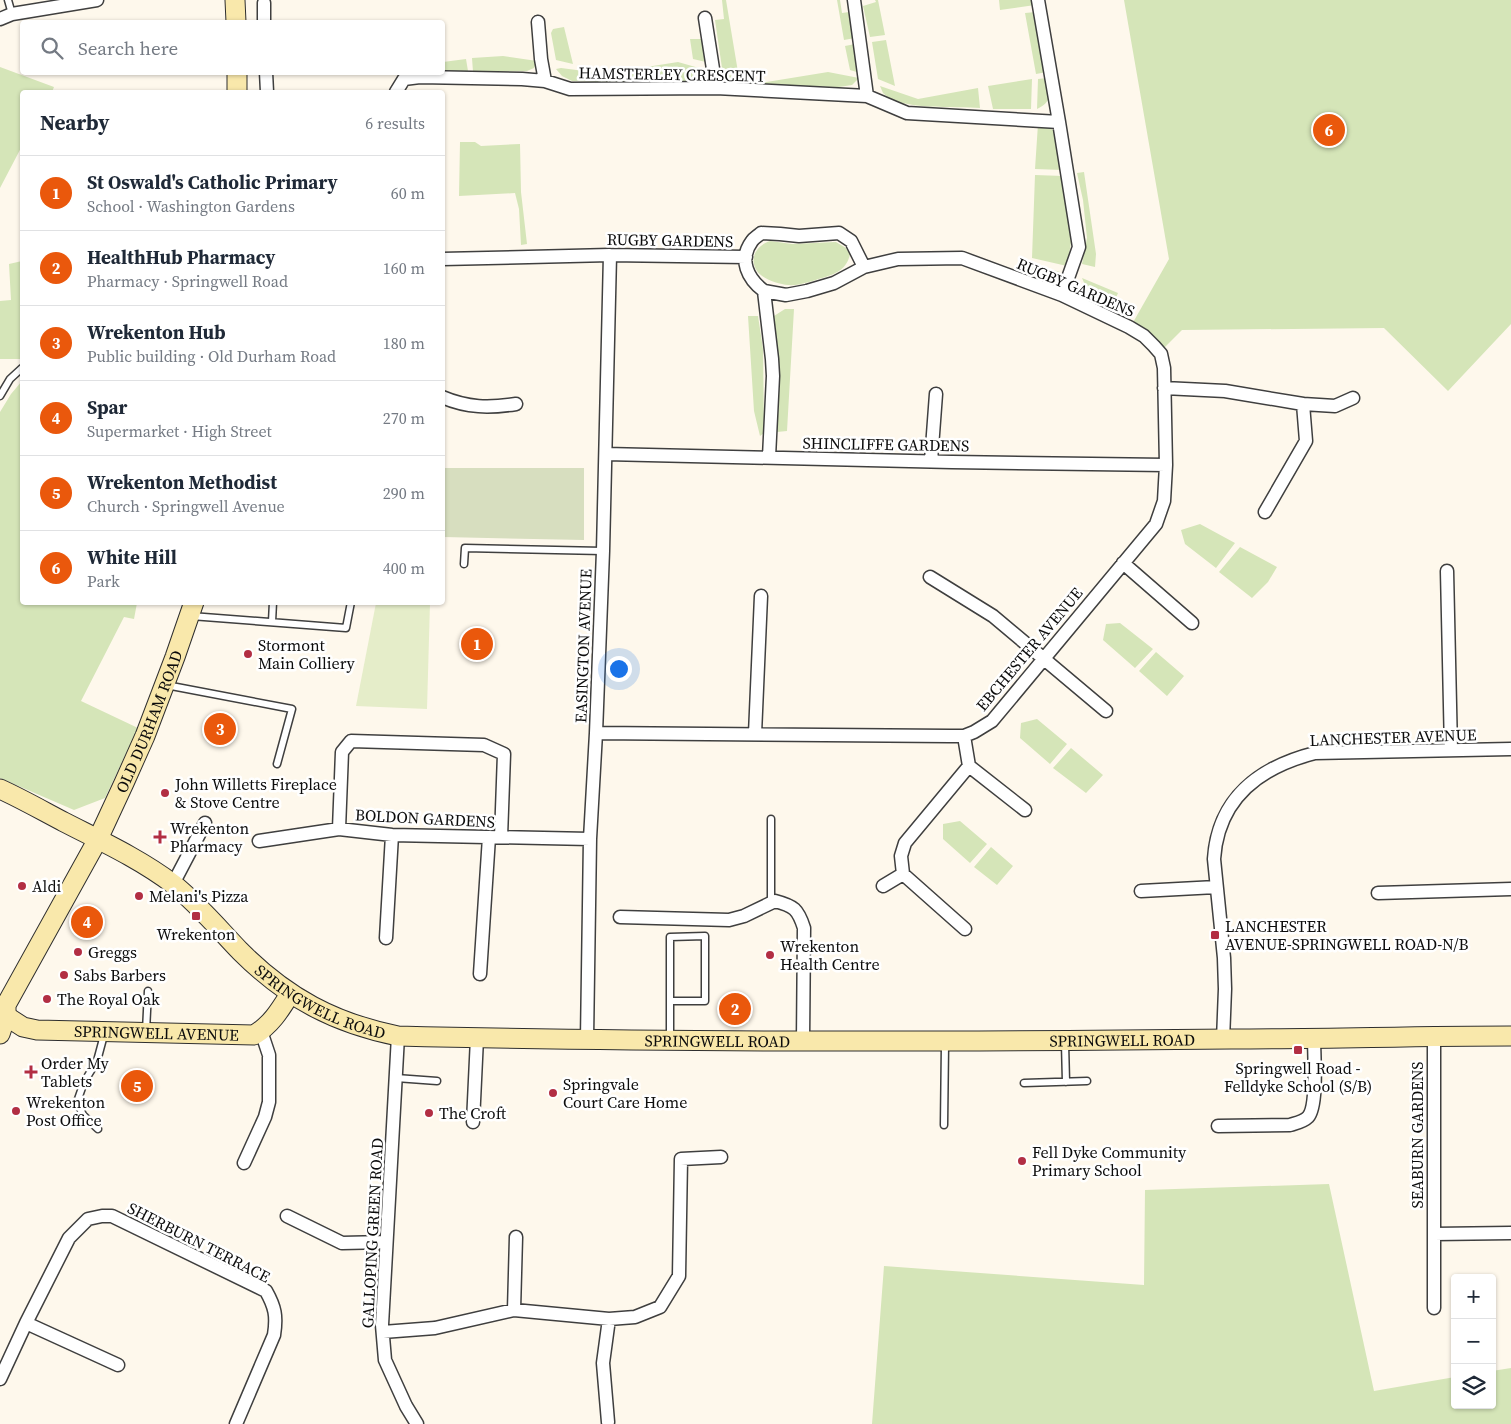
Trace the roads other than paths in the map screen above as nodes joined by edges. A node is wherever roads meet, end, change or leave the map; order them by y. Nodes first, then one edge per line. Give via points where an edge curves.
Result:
1 (8, 0) edge
2 (97, 0) edge
3 (235, 0) edge
4 (854, 0) edge
5 (1038, 0) edge
6 (264, 3) dead end
7 (12, 14) junction
8 (0, 18) edge
9 (705, 18) dead end
10 (236, 20) edge
11 (264, 20) edge
12 (538, 22) dead end
13 (237, 75) edge
14 (266, 75) edge
15 (402, 76) edge
16 (545, 80) junction
17 (716, 88) junction
18 (238, 90) edge
19 (267, 90) edge
20 (397, 90) edge
21 (867, 96) junction
22 (1059, 122) junction
23 (610, 255) junction
24 (746, 257) junction
25 (445, 259) edge
26 (864, 267) junction
27 (764, 291) junction
28 (1062, 295) junction
29 (1154, 346) joint
30 (20, 370) edge
31 (1164, 388) junction
32 (936, 394) dead end
33 (0, 396) edge
34 (445, 398) edge
35 (1353, 398) dead end
36 (516, 404) dead end
37 (1303, 404) junction
38 (606, 454) junction
39 (769, 458) junction
40 (931, 462) junction
41 (1166, 465) junction
42 (1265, 512) dead end
43 (603, 551) junction
44 (1123, 563) junction
45 (464, 564) dead end
46 (1448, 571) dead end
47 (930, 577) dead end
48 (762, 596) dead end
49 (273, 605) edge
50 (350, 605) edge
51 (192, 609) edge
52 (272, 622) junction
53 (1192, 623) dead end
54 (1044, 658) junction
55 (164, 685) junction
56 (1106, 711) dead end
57 (596, 733) junction
58 (755, 734) junction
59 (964, 736) junction
60 (1511, 748) edge
61 (1451, 750) junction
62 (277, 764) dead end
63 (969, 766) junction
64 (0, 789) edge
65 (1025, 810) dead end
66 (771, 819) dead end
67 (205, 823) dead end
68 (339, 829) junction
69 (392, 835) junction
70 (495, 837) junction
71 (98, 839) junction
72 (590, 839) junction
73 (259, 841) dead end
74 (903, 874) junction
75 (173, 884) junction
76 (883, 886) dead end
77 (1216, 887) junction
78 (1511, 889) edge
79 (1141, 891) dead end
80 (1378, 893) dead end
81 (771, 902) junction
82 (620, 918) dead end
83 (965, 929) dead end
84 (386, 938) dead end
85 (480, 974) dead end
86 (148, 991) dead end
87 (290, 994) junction
88 (670, 1001) junction
89 (4, 1009) edge
90 (104, 1031) junction
91 (261, 1031) junction
92 (146, 1032) junction
93 (0, 1034) edge
94 (398, 1036) junction
95 (1434, 1036) junction
96 (1511, 1036) edge
97 (477, 1038) junction
98 (587, 1039) junction
99 (1314, 1039) junction
100 (670, 1040) junction
101 (945, 1040) junction
102 (1065, 1040) junction
103 (1223, 1040) junction
104 (803, 1041) junction
105 (396, 1078) junction
106 (437, 1081) dead end
107 (1087, 1081) dead end
108 (1066, 1082) junction
109 (1024, 1083) dead end
110 (473, 1122) dead end
111 (944, 1125) dead end
112 (1218, 1126) dead end
113 (98, 1129) dead end
114 (721, 1157) dead end
115 (244, 1162) dead end
116 (287, 1216) dead end
117 (1511, 1232) edge
118 (1434, 1234) junction
119 (516, 1237) dead end
120 (386, 1242) junction
121 (1434, 1308) dead end
122 (514, 1310) junction
123 (609, 1319) junction
124 (26, 1323) junction
125 (382, 1332) junction
126 (118, 1365) dead end
127 (0, 1379) edge
128 (608, 1422) dead end
129 (236, 1424) edge
130 (417, 1424) edge

1 - 7 lane
2 - 7 street
3 - 10 main road
4 - 21 street
5 - 22 street
6 - 11 street
7 - 8 street
9 - 17 street
12 - 16 street
13 - 18 main road
14 - 19 street
15 - 16 street, HAMSTERLEY CRESCENT
15 - 20 street, HAMSTERLEY CRESCENT
16 - 17 street, HAMSTERLEY CRESCENT via 570,89
17 - 21 street, HAMSTERLEY CRESCENT
21 - 22 street via 906,113
22 - 28 street via 1079,248
23 - 24 street, RUGBY GARDENS
23 - 25 street, RUGBY GARDENS
23 - 38 street, EASINGTON AVENUE
24 - 26 street, RUGBY GARDENS via 752,241 761,233 799,236 839,233 851,241
24 - 27 street via 750,276
26 - 27 street, RUGBY GARDENS via 834,283 807,291 786,295
26 - 28 street, RUGBY GARDENS via 898,259 962,258
27 - 39 street via 773,376
28 - 29 street, RUGBY GARDENS via 1129,327
29 - 31 street, EBCHESTER AVENUE via 1161,354
30 - 33 lane
31 - 37 street via 1225,391
31 - 41 street, EBCHESTER AVENUE
32 - 40 street
34 - 36 street via 470,406 493,408
35 - 37 street via 1336,406
37 - 42 street via 1306,441
38 - 39 street, SHINCLIFFE GARDENS
38 - 43 street, EASINGTON AVENUE
39 - 40 street, SHINCLIFFE GARDENS
40 - 41 street, SHINCLIFFE GARDENS
41 - 44 street, EBCHESTER AVENUE via 1164,500 1156,524
43 - 45 lane via 465,548
43 - 57 street, EASINGTON AVENUE
44 - 53 street
44 - 54 street, EBCHESTER AVENUE
46 - 61 street
47 - 54 street via 993,616
48 - 58 street
49 - 52 lane
50 - 52 lane via 346,628
51 - 52 lane
51 - 55 main road, OLD DURHAM ROAD
54 - 56 street
54 - 59 street, EBCHESTER AVENUE via 992,721
55 - 62 lane via 292,709
55 - 71 main road, OLD DURHAM ROAD via 145,736
57 - 58 street, EBCHESTER AVENUE
57 - 72 street, EASINGTON AVENUE
58 - 59 street, EBCHESTER AVENUE
59 - 63 street
60 - 61 street, LANCHESTER AVENUE
61 - 77 street, LANCHESTER AVENUE via 1315,753 1294,758 1267,771 1239,796 1220,828 1215,844
63 - 65 street
63 - 74 street via 905,843 901,856
64 - 71 main road, SPRINGWELL ROAD
66 - 81 lane
67 - 75 street
68 - 69 street, BOLDON GARDENS
68 - 70 street via 342,752 351,740 484,745 504,754
68 - 73 street, BOLDON GARDENS
69 - 70 street, BOLDON GARDENS
69 - 84 street
70 - 72 street, BOLDON GARDENS
70 - 85 street
71 - 75 main road, SPRINGWELL ROAD
71 - 89 main road, OLD DURHAM ROAD
72 - 98 street, EASINGTON AVENUE
74 - 76 street
74 - 83 street
75 - 87 main road, SPRINGWELL ROAD via 197,904 240,951
77 - 79 street
77 - 103 street, LANCHESTER AVENUE via 1224,958
78 - 80 street
81 - 82 street via 729,920
81 - 104 street via 788,905 800,914 804,928
86 - 92 lane
87 - 91 main road, SPRINGWELL AVENUE
87 - 94 main road, SPRINGWELL ROAD via 349,1023
88 - 88 lane via 670,937 705,936 705,1001
88 - 100 lane
89 - 90 main road, SPRINGWELL AVENUE via 23,1027
89 - 93 main road, OLD DURHAM ROAD
90 - 92 main road, SPRINGWELL AVENUE
90 - 113 lane via 97,1061 84,1082 78,1102 83,1115
91 - 92 main road, SPRINGWELL AVENUE via 254,1035
91 - 115 street via 269,1055 269,1102
94 - 97 main road, SPRINGWELL ROAD
94 - 105 street, GALLOPING GREEN ROAD
95 - 96 main road, SPRINGWELL ROAD
95 - 99 main road, SPRINGWELL ROAD
95 - 118 street, SEABURN GARDENS
97 - 98 main road, SPRINGWELL ROAD
97 - 110 street
98 - 100 main road, SPRINGWELL ROAD
99 - 103 main road, SPRINGWELL ROAD
99 - 112 street via 1314,1093 1309,1116 1290,1125
100 - 104 main road, SPRINGWELL ROAD
101 - 102 main road, SPRINGWELL ROAD
101 - 104 main road, SPRINGWELL ROAD
101 - 111 lane
102 - 103 main road, SPRINGWELL ROAD
102 - 108 lane
105 - 106 lane
105 - 120 street, GALLOPING GREEN ROAD
107 - 108 lane
108 - 109 lane
114 - 123 street via 682,1159 679,1276 660,1307 635,1317
116 - 120 street via 342,1243
117 - 118 street
118 - 121 street, SEABURN GARDENS
119 - 122 street
120 - 125 street, GALLOPING GREEN ROAD
122 - 123 street
122 - 125 street via 435,1328
123 - 128 street via 603,1363
124 - 126 street
124 - 127 street
124 - 129 street, SHERBURN TERRACE via 69,1238 88,1219 112,1216 266,1291 274,1304 274,1335
125 - 130 street, GALLOPING GREEN ROAD via 385,1360

